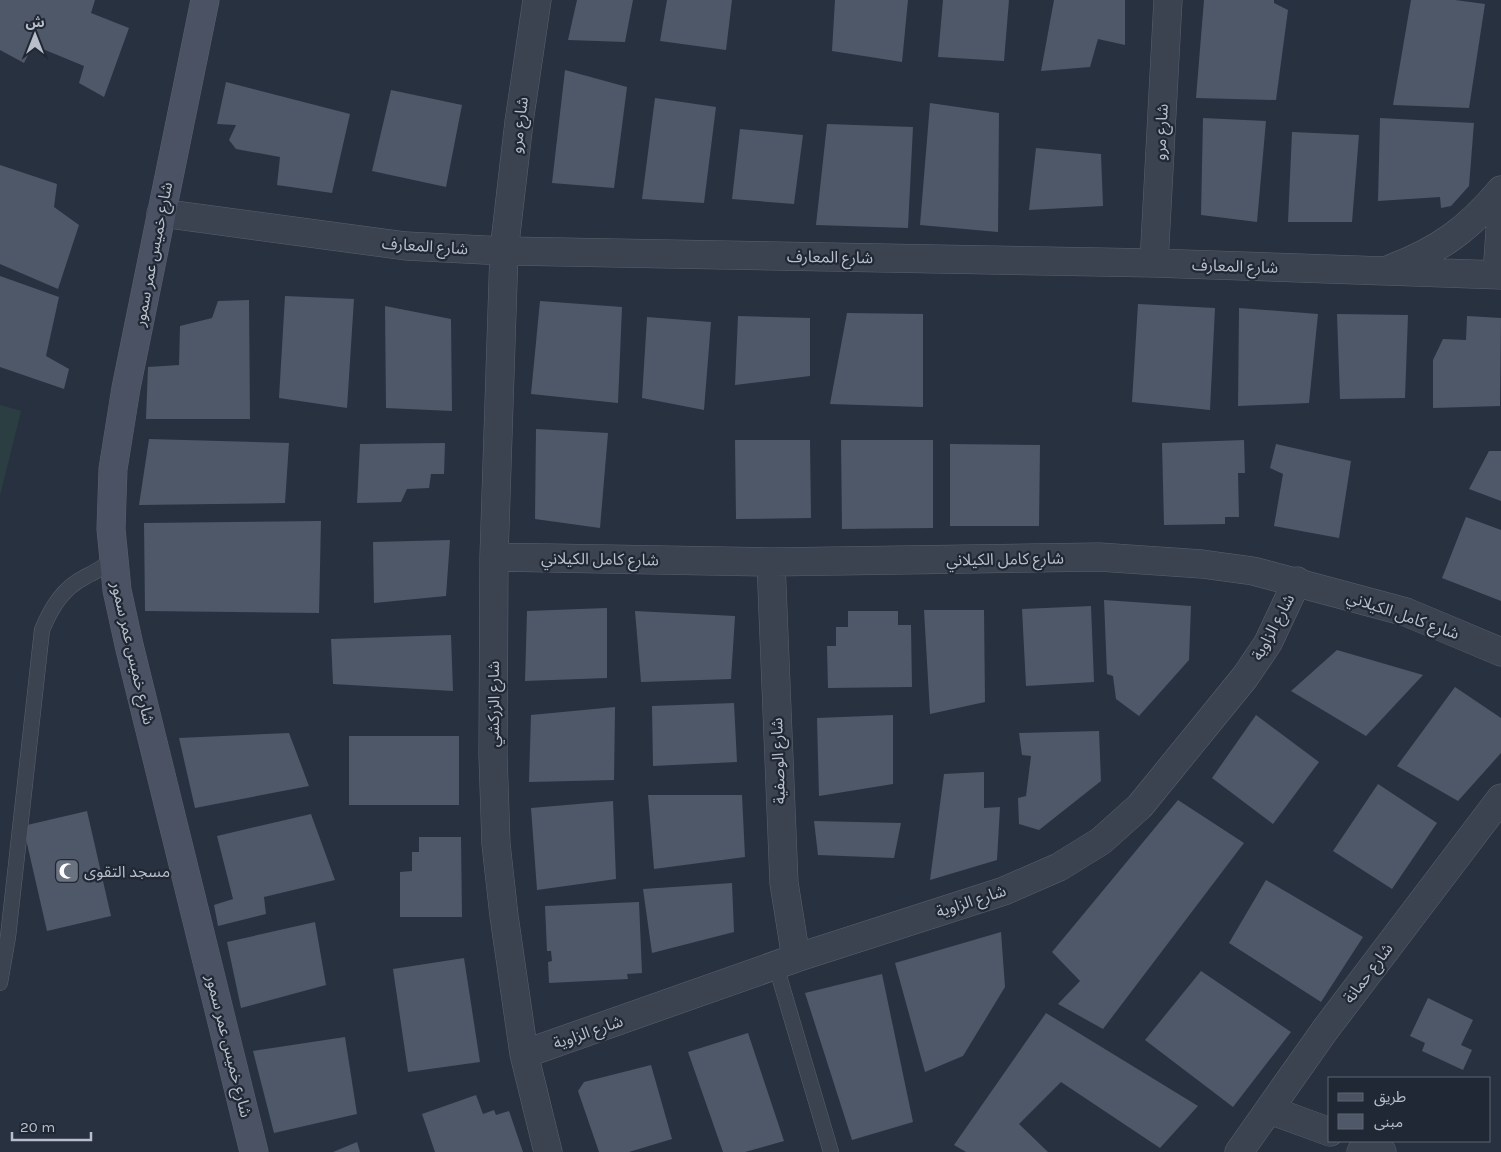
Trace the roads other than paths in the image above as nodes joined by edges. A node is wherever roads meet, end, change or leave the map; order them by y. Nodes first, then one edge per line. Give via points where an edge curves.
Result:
1 (205, 0) edge
2 (538, 0) edge
3 (1168, 0) edge
4 (1501, 190) edge
5 (160, 213) junction
6 (1501, 217) edge
7 (504, 251) junction
8 (1154, 263) junction
9 (1380, 272) junction
10 (1499, 274) edge
11 (114, 557) junction
12 (494, 557) junction
13 (771, 562) junction
14 (1296, 581) junction
15 (1501, 652) edge
16 (1501, 798) edge
17 (786, 962) junction
18 (0, 983) edge
19 (524, 1054) junction
20 (1270, 1110) junction
21 (1328, 1131) edge
22 (1243, 1151) edge
23 (254, 1152) edge
24 (548, 1152) edge
25 (832, 1152) edge

1 - 5 street, شارع خميس عمر سمور
2 - 7 street, شارع مرو via 520,112
3 - 8 street, شارع مرو
4 - 9 street via 1480,215 1434,250
5 - 7 street, شارع المعارف via 406,246
5 - 11 street, شارع خميس عمر سمور via 113,469 111,529
6 - 10 street
7 - 8 street, شارع المعارف
7 - 12 street, شارع الزركشي
8 - 9 street, شارع المعارف
9 - 10 street, شارع المعارف
11 - 18 lane via 101,570 85,577 58,599 42,630 8,937
11 - 23 street, شارع خميس عمر سمور via 117,590 129,645
12 - 13 street, شارع كامل الكيلاني
12 - 19 street, شارع الزركشي via 496,844
13 - 14 street, شارع كامل الكيلاني via 1098,558 1202,564
13 - 17 street, شارع الوصفية
14 - 15 street, شارع كامل الكيلاني via 1406,612
14 - 17 street, شارع الزاوية via 1268,643 1245,677 1140,806 1101,841 1059,866 1004,891
16 - 20 street, شارع حمانة via 1325,1030
17 - 19 street, شارع الزاوية
17 - 25 lane
19 - 24 street, شارع الزركشي
20 - 21 street
20 - 22 street, شارع حمانة

